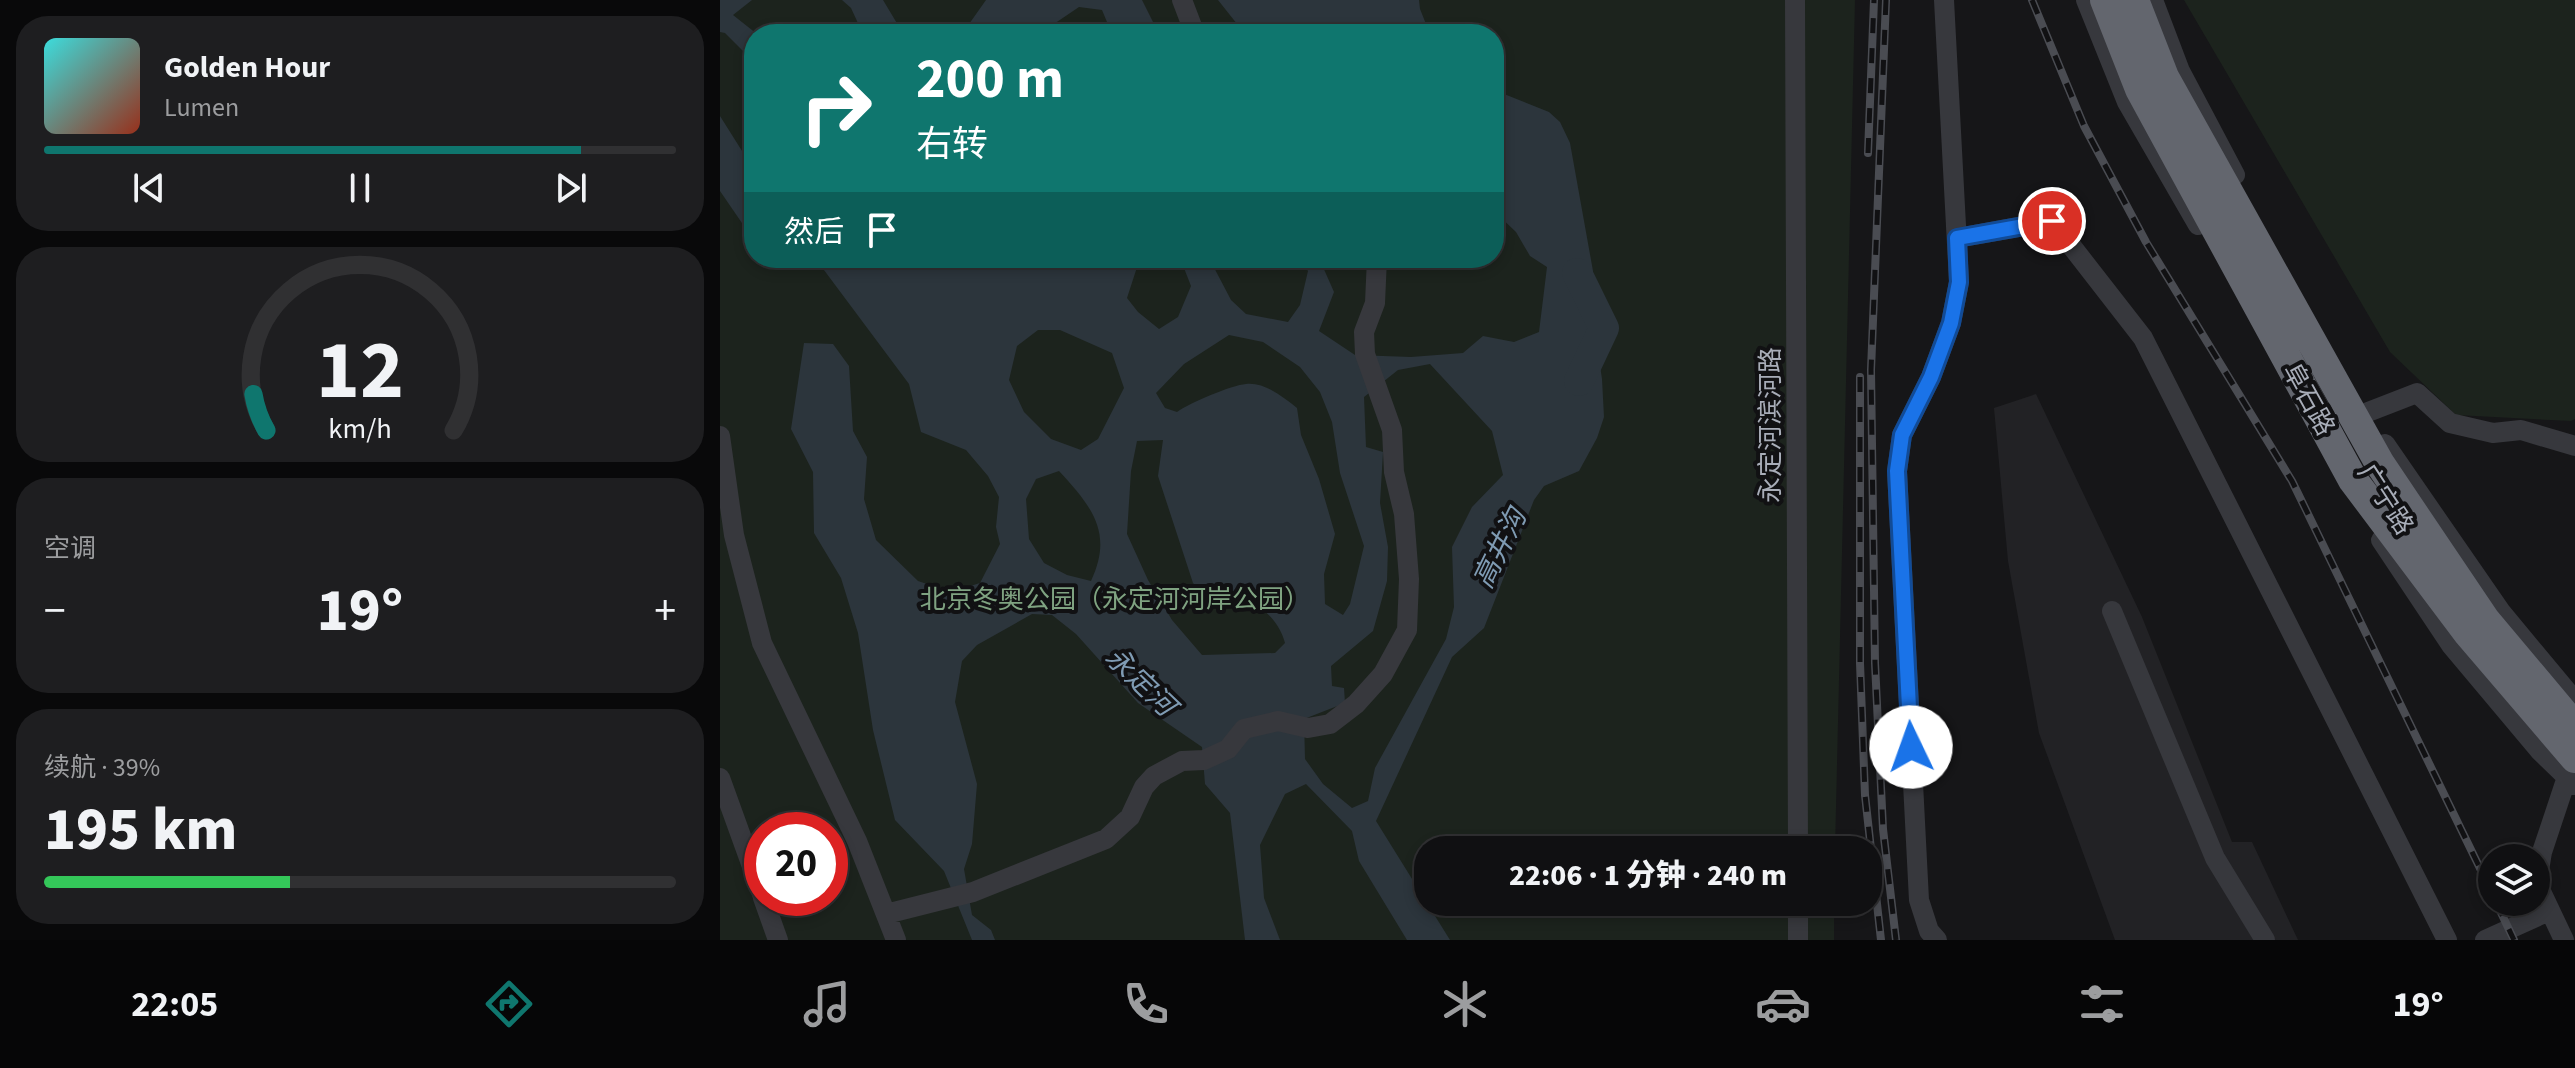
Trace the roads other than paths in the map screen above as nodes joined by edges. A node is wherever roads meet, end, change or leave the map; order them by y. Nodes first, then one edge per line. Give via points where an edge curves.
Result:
1 (1182, 0) edge
2 (1795, 0) edge
3 (1944, 0) edge
4 (2086, 0) edge
5 (2105, 0) edge
6 (2134, 0) edge
7 (2153, 0) edge
8 (1191, 24) edge
9 (1957, 238) junction
10 (1377, 268) edge
11 (2368, 412) junction
12 (720, 436) edge
13 (2575, 446) edge
14 (2112, 611) dead end
15 (2575, 701) edge
16 (2575, 727) edge
17 (2572, 773) edge
18 (720, 778) edge
19 (1798, 836) edge
20 (744, 844) edge
21 (2545, 844) edge
22 (2550, 913) edge
23 (886, 914) junction
24 (770, 916) edge
25 (1798, 916) edge
26 (2538, 916) edge
27 (778, 940) edge
28 (896, 940) edge
29 (1798, 940) edge
30 (1937, 940) edge
31 (2265, 940) edge
32 (2447, 940) edge
33 (2485, 940) edge
34 (2564, 940) edge

1 - 8 street
2 - 19 street, 永定河滨河路
3 - 9 street
4 - 17 street, 广宁路 via 2127,102 2347,488 2451,645 2540,751
5 - 17 highway, 阜石路 via 2140,89 2353,480
6 - 16 highway, 阜石路 via 2164,77 2380,464 2485,620
7 - 11 street, 广宁路 via 2180,71 2317,329
9 - 30 street via 1959,282 1951,323 1902,435 1897,471 1919,900
9 - 32 street via 2052,221 2143,338
10 - 23 street via 1365,354 1392,430 1409,579 1407,630 1383,674 1330,724 1308,728 1278,721 1244,729 1228,749 1204,760 1182,761 1154,776 1130,817 1106,839 973,892
11 - 13 street via 2417,393 2450,423 2493,433 2521,430
11 - 15 street, 广宁路 via 2392,456 2501,612
12 - 23 street via 734,535 762,643 857,841
14 - 31 street via 2215,858
17 - 21 street
18 - 20 street
22 - 34 street
23 - 28 street
24 - 27 street
25 - 29 street
26 - 33 street

